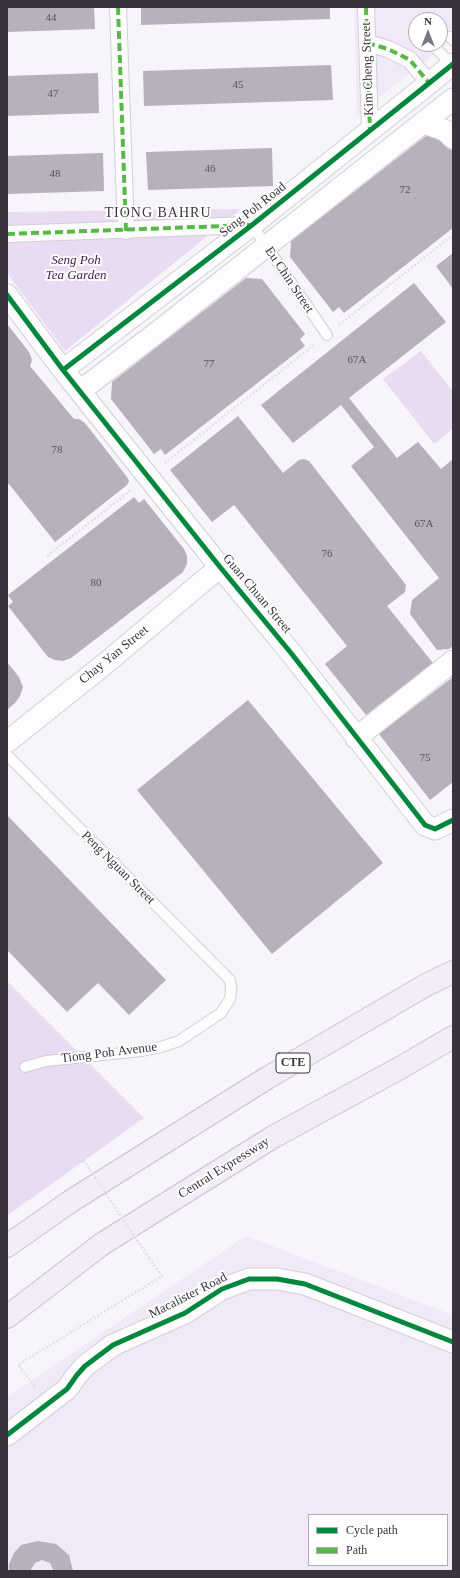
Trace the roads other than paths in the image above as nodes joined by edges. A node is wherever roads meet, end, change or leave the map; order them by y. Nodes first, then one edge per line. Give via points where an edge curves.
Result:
1 (118, 7) edge
2 (366, 7) edge
3 (367, 43) junction
4 (440, 52) edge
5 (453, 65) edge
6 (429, 83) junction
7 (451, 104) edge
8 (422, 124) junction
9 (370, 131) junction
10 (453, 138) edge
11 (252, 225) junction
12 (126, 231) junction
13 (7, 234) edge
14 (266, 246) junction
15 (7, 295) edge
16 (327, 335) road end
17 (63, 370) junction
18 (80, 391) junction
19 (220, 567) junction
20 (453, 661) edge
21 (356, 738) junction
22 (7, 742) edge
23 (7, 755) edge
24 (444, 825) edge
25 (453, 972) edge
26 (230, 980) joint
27 (453, 1037) edge
28 (25, 1066) road end
29 (7, 1246) edge
30 (7, 1317) edge
31 (453, 1342) edge
32 (7, 1435) edge

1 - 12 street
2 - 3 street, Kim Cheng Street
3 - 6 street via 388,49 410,60
3 - 9 street, Kim Cheng Street
4 - 5 lane
5 - 6 street, Seng Poh Road
6 - 7 street
6 - 9 street, Seng Poh Road
7 - 8 street
8 - 10 street via 446,131
8 - 14 street
9 - 11 street, Seng Poh Road
11 - 12 street
11 - 14 lane, Eu Chin Street
11 - 17 street, Seng Poh Road
12 - 13 street
14 - 16 lane, Eu Chin Street
14 - 18 street
15 - 17 street, Guan Chuan Street
17 - 18 street, Guan Chuan Street
18 - 19 street, Guan Chuan Street
19 - 21 street, Guan Chuan Street via 291,652
19 - 22 street, Chay Yan Street
20 - 21 street
21 - 24 street, Guan Chuan Street via 425,825
23 - 26 lane, Peng Nguan Street
25 - 29 highway, CTE via 426,985 267,1078 71,1201
26 - 28 lane, Tiong Poh Avenue via 230,999 221,1013 180,1041 142,1051 46,1060
27 - 30 highway, Central Expressway via 273,1137 102,1244
31 - 32 street, Macalister Road via 305,1284 277,1279 249,1279 222,1289 185,1313 114,1344 85,1366 68,1390

